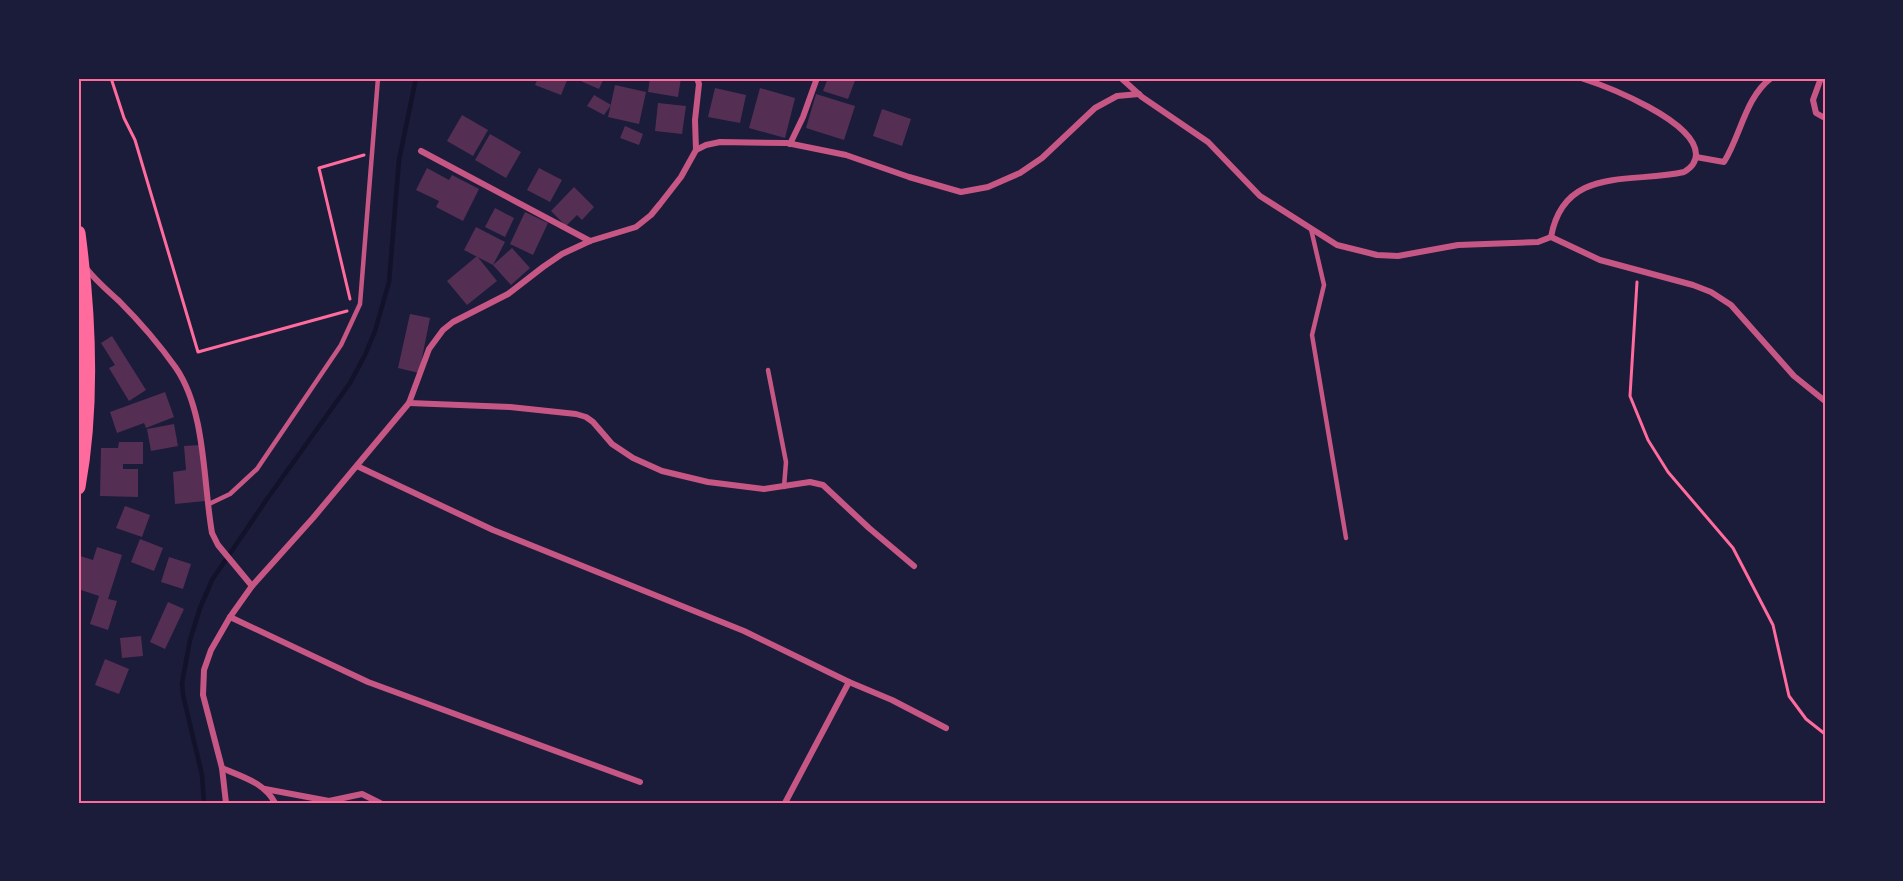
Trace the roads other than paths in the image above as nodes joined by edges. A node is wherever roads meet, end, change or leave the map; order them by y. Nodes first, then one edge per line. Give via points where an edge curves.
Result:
1 (378, 78) edge
2 (697, 78) edge
3 (817, 78) edge
4 (1121, 78) edge
5 (1581, 78) edge
6 (1771, 78) edge
7 (1821, 78) edge
8 (1139, 94) junction
9 (1825, 116) edge
10 (790, 144) junction
11 (696, 150) junction
12 (421, 151) dead end
13 (1696, 157) junction
14 (1311, 229) junction
15 (78, 233) edge
16 (1551, 237) junction
17 (590, 241) junction
18 (80, 261) edge
19 (768, 370) dead end
20 (1825, 401) edge
21 (409, 403) junction
22 (357, 466) junction
23 (78, 487) edge
24 (784, 487) junction
25 (209, 504) junction
26 (1346, 538) dead end
27 (914, 566) dead end
28 (252, 586) junction
29 (230, 617) junction
30 (849, 682) junction
31 (946, 728) dead end
32 (222, 768) junction
33 (640, 782) dead end
34 (265, 789) junction
35 (226, 803) edge
36 (275, 803) edge
37 (380, 803) edge
38 (785, 803) edge

1 - 25 lane via 360,304 341,345 257,469 230,494
2 - 11 street
3 - 10 street
4 - 8 street
5 - 13 street via 1626,95 1660,114 1690,138
6 - 13 street via 1751,102 1724,162
7 - 9 street via 1813,100 1816,113
8 - 10 street via 1117,96 1095,108 1042,158 1020,173 1005,181 961,192 846,155
8 - 14 street via 1208,142 1260,196
10 - 11 street via 720,142
11 - 17 street via 681,177 651,215 636,226
12 - 17 street
13 - 16 street via 1684,172 1605,180 1581,191 1557,214
14 - 16 street via 1337,245 1398,256 1458,245 1538,242
14 - 26 lane via 1324,285 1312,335
15 - 18 main road
16 - 20 street via 1600,260 1711,292 1731,305 1794,376
17 - 21 street via 553,259 508,294 443,330 429,349
18 - 23 main road via 87,409
18 - 25 street via 177,369 198,428
19 - 24 lane via 786,462
21 - 22 street
21 - 24 street via 576,414 593,422 612,444 633,458 663,471 708,482 764,489
22 - 28 street
22 - 30 street via 466,519 744,631
24 - 27 street via 810,482 823,485
25 - 28 street via 212,533 218,545
28 - 29 street
29 - 32 street via 204,670 203,695
29 - 33 street via 368,682
30 - 31 street
30 - 38 street
32 - 34 street
32 - 35 street
34 - 36 street
34 - 37 street via 329,801 362,794

